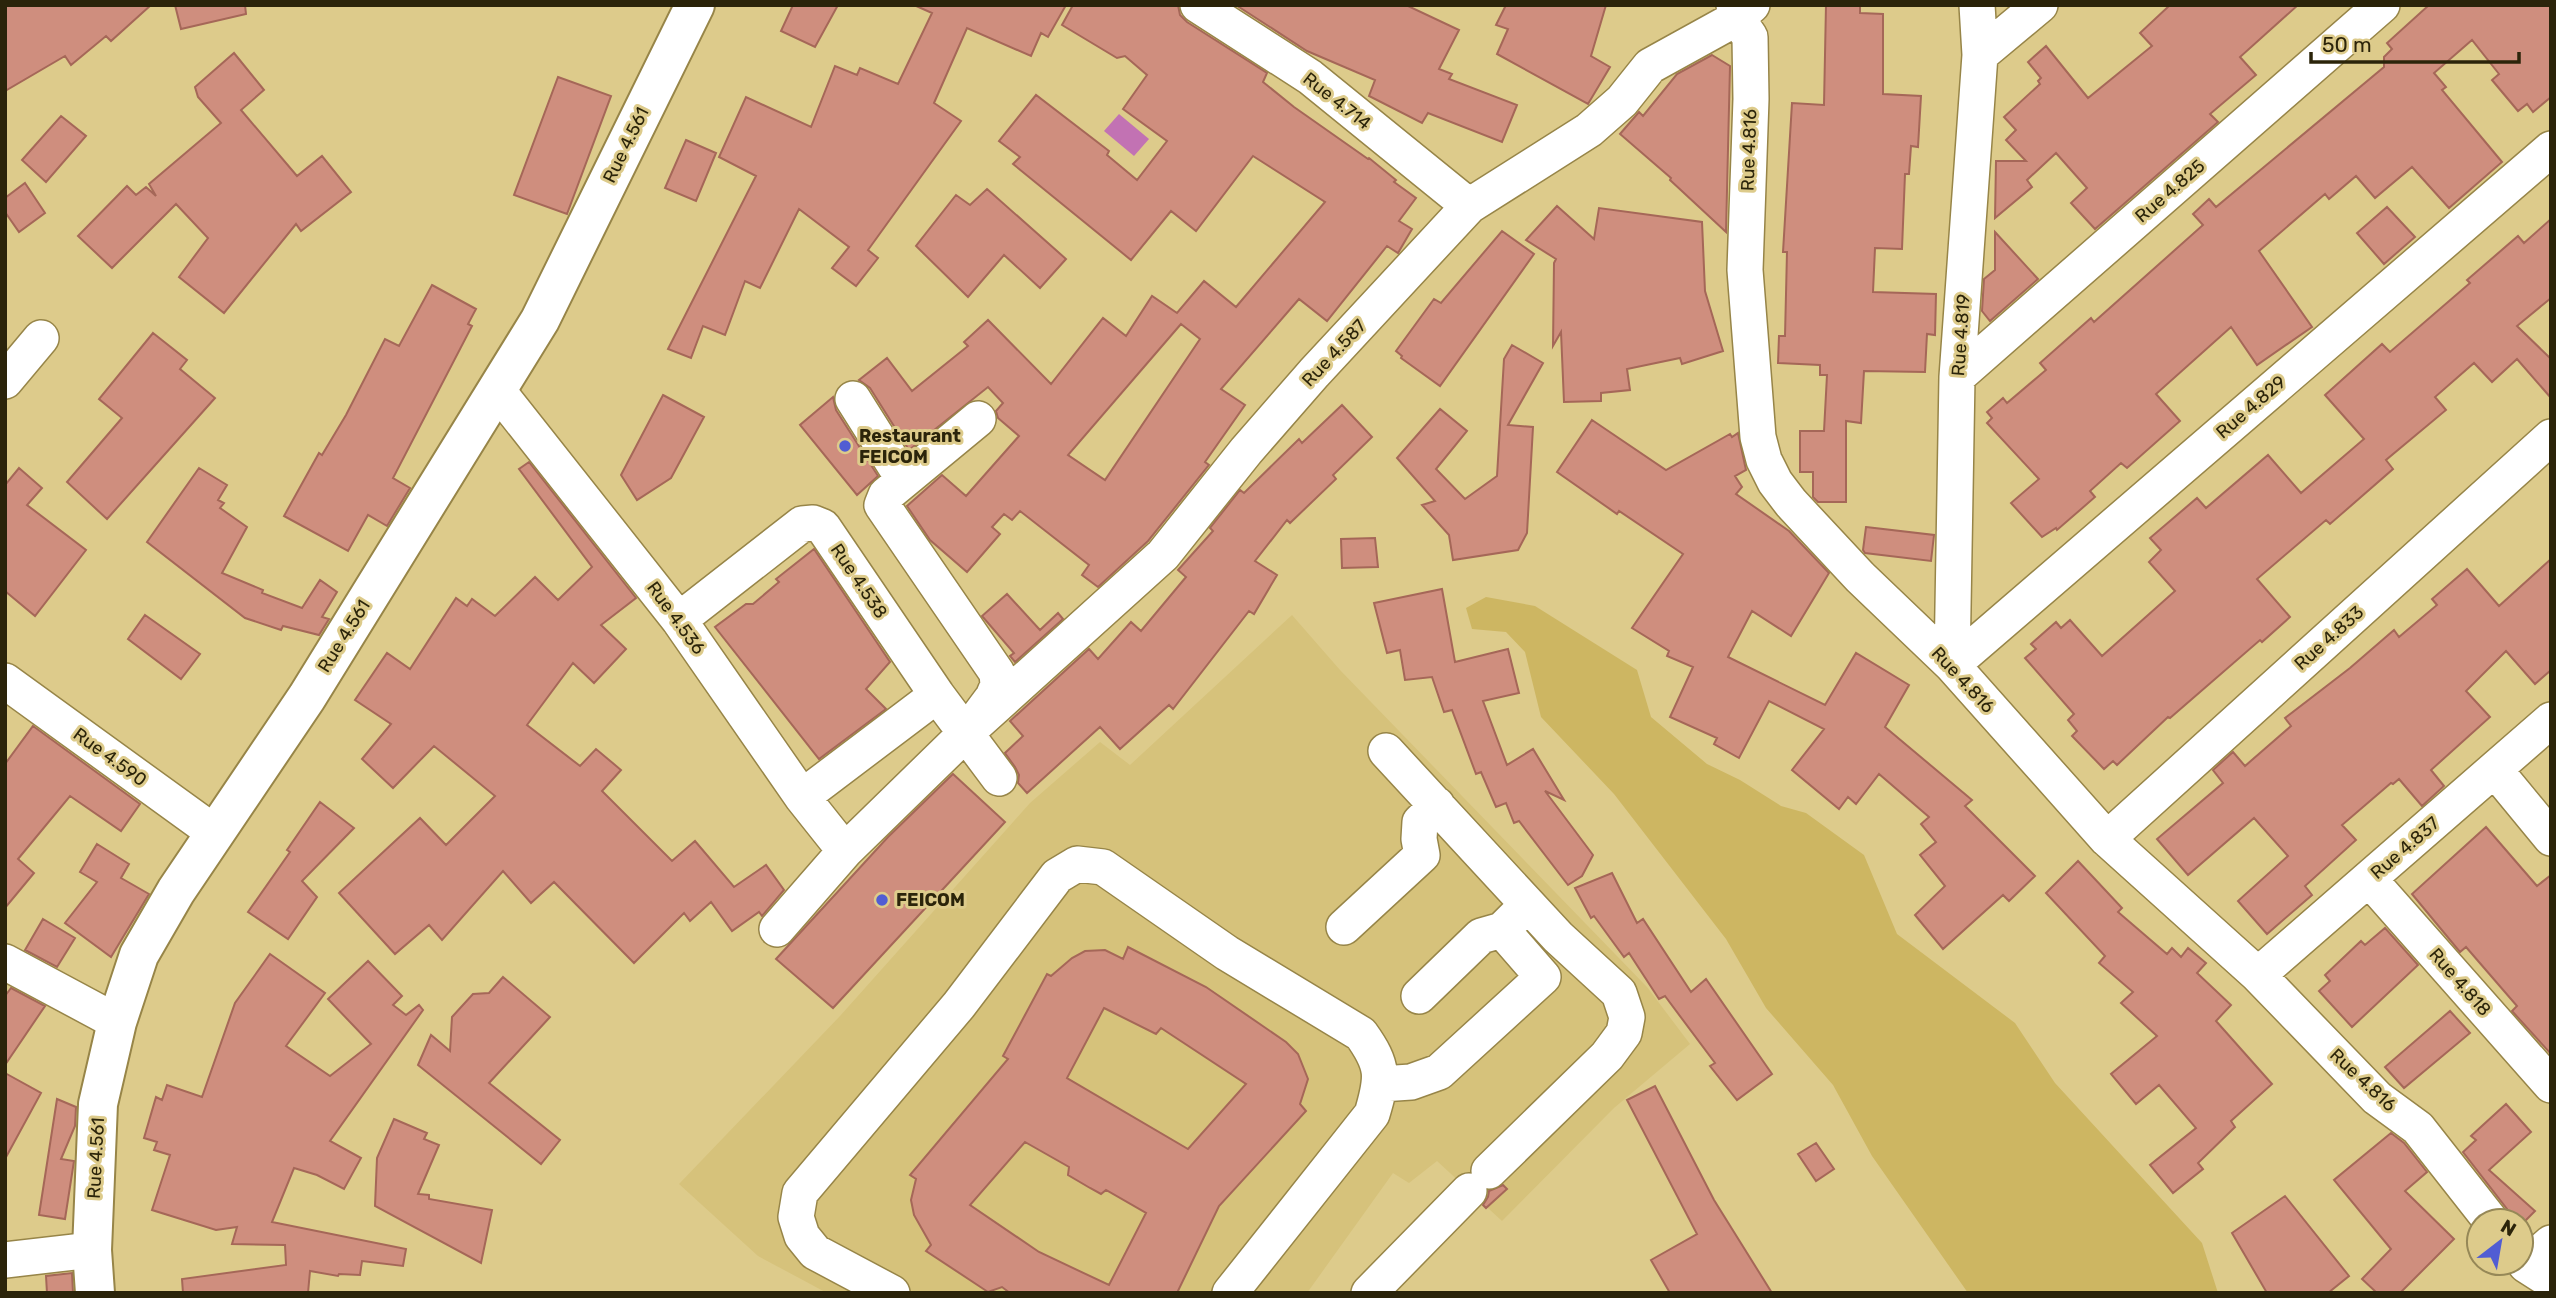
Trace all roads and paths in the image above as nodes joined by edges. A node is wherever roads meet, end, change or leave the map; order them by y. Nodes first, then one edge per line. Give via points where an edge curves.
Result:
1 (695, 5) edge
2 (1198, 5) edge
3 (1978, 5) edge
4 (2040, 5) edge
5 (2382, 5) edge
6 (1733, 8) edge
7 (1980, 55) junction
8 (2551, 149) edge
9 (1469, 206) junction
10 (41, 338) dead end
11 (1958, 377) junction
12 (5, 381) edge
13 (498, 391) junction
14 (853, 399) dead end
15 (978, 419) dead end
16 (2551, 437) edge
17 (904, 480) junction
18 (679, 620) junction
19 (1952, 665) junction
20 (5, 681) edge
21 (937, 695) junction
22 (2551, 720) edge
23 (967, 732) junction
24 (1386, 751) dead end
25 (2495, 770) junction
26 (999, 778) dead end
27 (803, 797) junction
28 (1437, 805) junction
29 (215, 833) junction
30 (2551, 838) edge
31 (2107, 839) junction
32 (845, 851) junction
33 (2369, 880) junction
34 (1528, 904) junction
35 (1343, 928) dead end
36 (777, 929) dead end
37 (1502, 930) junction
38 (5, 962) edge
39 (2258, 975) junction
40 (1419, 996) dead end
41 (117, 1022) junction
42 (1381, 1084) junction
43 (2551, 1085) edge
44 (2480, 1207) edge
45 (92, 1250) junction
46 (5, 1260) edge
47 (95, 1293) edge
48 (892, 1293) edge
49 (1230, 1293) edge
50 (1369, 1293) edge

1 - 13 main road, Rue 4.561 via 541,320
2 - 9 street, Rue 4.714 via 1310,78
3 - 7 street, Rue 4.819
4 - 7 street
5 - 11 street, Rue 4.825
6 - 9 street, Rue 4.587 via 1650,66 1622,101 1590,130
6 - 19 street, Rue 4.816 via 1750,37 1745,271 1758,437 1765,460 1791,503
7 - 11 street, Rue 4.819
8 - 19 street, Rue 4.829
9 - 23 street, Rue 4.587 via 1314,373 1163,555
10 - 12 street
11 - 19 street, Rue 4.819
13 - 18 street, Rue 4.536
13 - 29 main road, Rue 4.561
14 - 17 street
15 - 17 street
16 - 31 street, Rue 4.833
17 - 23 street via 886,495 882,505 997,673 993,697
18 - 21 street, Rue 4.538 via 802,524 813,523 823,527
18 - 27 street, Rue 4.536
19 - 31 street, Rue 4.816
20 - 29 street, Rue 4.590
21 - 23 street, Rue 4.538
21 - 27 street
22 - 25 street, Rue 4.837
23 - 26 street, Rue 4.538
23 - 32 street
24 - 28 street
25 - 30 street
25 - 33 street, Rue 4.837
27 - 32 street, Rue 4.536
28 - 34 street
28 - 35 street via 1420,822 1422,855
29 - 41 main road, Rue 4.561 via 139,955
31 - 39 street, Rue 4.816
32 - 36 street
33 - 39 street, Rue 4.837
33 - 43 street, Rue 4.818
34 - 37 street
34 - 50 street via 1619,993 1627,1017 1624,1033 1607,1056
37 - 40 street via 1481,936
37 - 42 street via 1543,976 1439,1072 1411,1082
38 - 41 street
39 - 44 street, Rue 4.816 via 2377,1098 2418,1128
41 - 45 main road, Rue 4.561 via 98,1104
42 - 48 street via 1376,1055 1361,1034 1227,953 1103,867 1077,864 1056,876 959,1005 800,1193 796,1217 802,1236 815,1252
42 - 49 street via 1372,1114
45 - 46 street
45 - 47 main road, Rue 4.561

